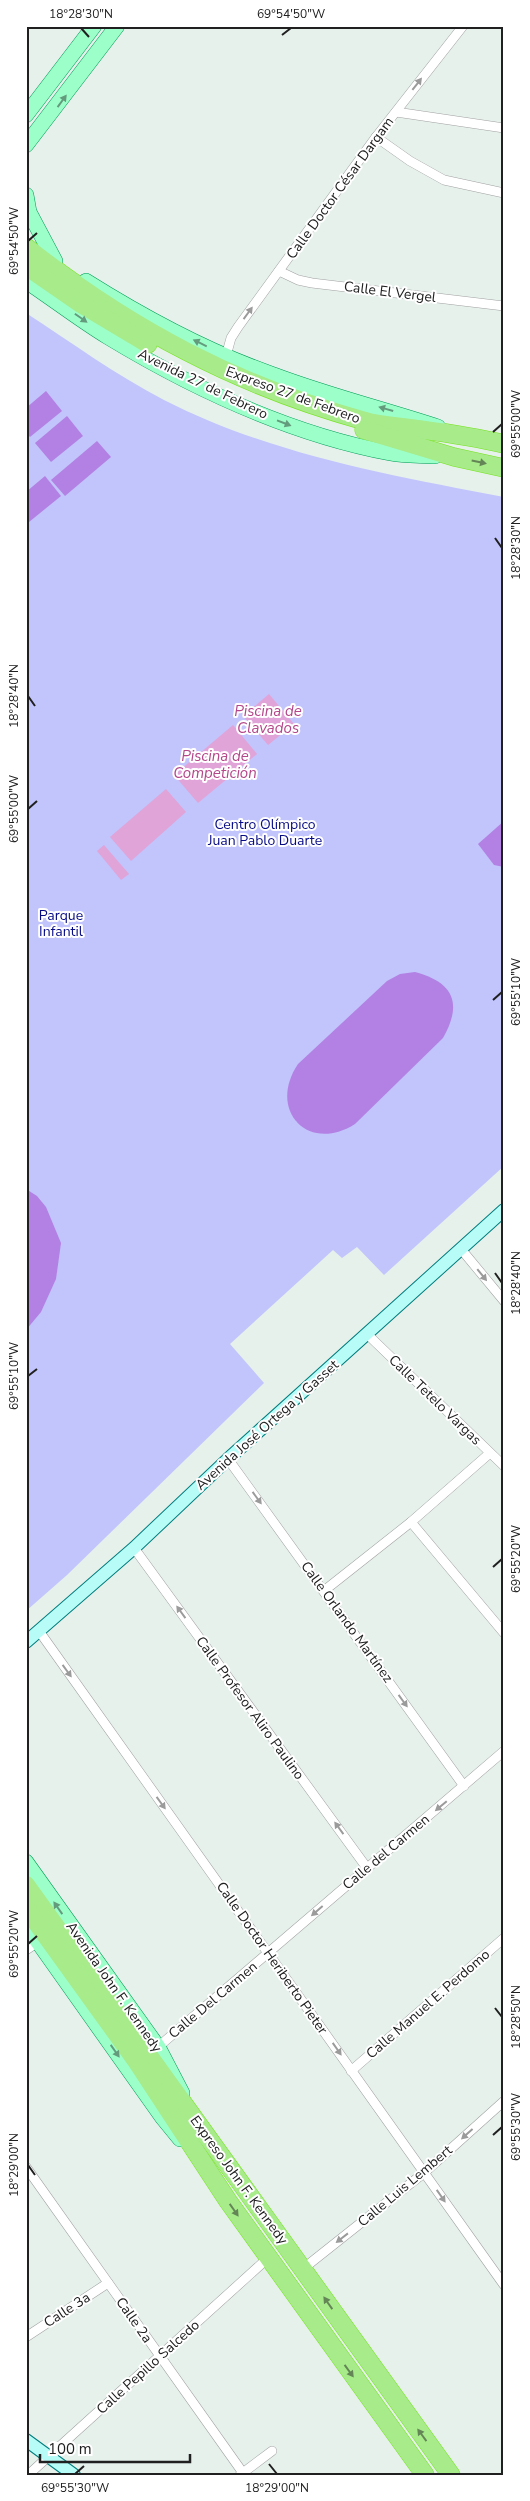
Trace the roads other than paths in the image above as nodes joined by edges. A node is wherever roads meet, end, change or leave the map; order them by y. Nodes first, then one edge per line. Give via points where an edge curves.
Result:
1 (94, 26) edge
2 (117, 26) edge
3 (463, 26) edge
4 (29, 110) edge
5 (396, 112) junction
6 (504, 128) edge
7 (376, 137) junction
8 (29, 142) edge
9 (26, 158) edge
10 (504, 193) edge
11 (26, 195) edge
12 (26, 237) edge
13 (26, 247) edge
14 (55, 261) junction
15 (26, 266) edge
16 (279, 271) junction
17 (26, 281) edge
18 (26, 288) edge
19 (60, 304) junction
20 (504, 306) edge
21 (226, 356) junction
22 (465, 435) junction
23 (504, 444) edge
24 (454, 457) junction
25 (504, 468) edge
26 (504, 1210) edge
27 (461, 1249) junction
28 (504, 1301) edge
29 (367, 1334) junction
30 (490, 1453) junction
31 (228, 1459) junction
32 (504, 1466) edge
33 (411, 1522) junction
34 (134, 1548) junction
35 (325, 1590) junction
36 (504, 1633) edge
37 (30, 1639) edge
38 (504, 1751) edge
39 (464, 1786) junction
40 (26, 1862) edge
41 (367, 1868) junction
42 (26, 1886) edge
43 (26, 1908) edge
44 (26, 1925) edge
45 (504, 1938) edge
46 (32, 1946) edge
47 (268, 1953) junction
48 (147, 2054) junction
49 (351, 2071) junction
50 (504, 2101) edge
51 (26, 2167) edge
52 (206, 2170) junction
53 (425, 2172) junction
54 (268, 2258) junction
55 (304, 2268) junction
56 (108, 2283) junction
57 (504, 2285) edge
58 (27, 2335) edge
59 (160, 2356) junction
60 (26, 2440) edge
61 (272, 2451) dead end
62 (48, 2456) junction
63 (241, 2474) edge
64 (28, 2475) edge
65 (74, 2475) edge
66 (425, 2475) edge
67 (451, 2475) edge

1 - 4 main road
8 -> 2 main road
5 -> 3 street, Calle Doctor César Dargam
5 - 6 street
5 - 7 street, Calle Doctor César Dargam
7 - 10 street via 444,180
7 - 16 street, Calle Doctor César Dargam
8 - 9 main road
11 - 14 main road via 29,212
12 - 14 main road
13 - 22 highway, Expreso 27 de Febrero via 71,282 153,334 236,377 367,422
21 -> 14 main road via 129,308
15 - 24 highway, Expreso 27 de Febrero via 115,326 222,382 313,416
16 - 20 street, Calle El Vergel via 312,283
21 -> 16 street, Calle Doctor César Dargam via 231,338
17 - 19 main road, Avenida 27 de Febrero
18 - 19 main road
19 -> 24 main road, Avenida 27 de Febrero via 115,341 246,408 305,430 391,453
22 -> 21 main road via 313,389
22 - 23 highway, Expreso 27 de Febrero
24 -> 25 highway, Expreso 27 de Febrero
26 - 27 main road, Avenida José Ortega y Gasset
27 -> 28 street
27 - 29 main road, Avenida José Ortega y Gasset
29 - 30 street, Calle Tetelo Vargas
29 - 31 main road, Avenida José Ortega y Gasset
30 - 32 street, Calle Tetelo Vargas
30 - 33 street
31 - 34 main road, Avenida José Ortega y Gasset
31 -> 35 street, Calle Orlando Martínez
33 - 35 street
33 - 36 street
34 - 37 main road, Avenida José Ortega y Gasset
41 -> 34 street, Calle Profesor Aliro Paulino
35 -> 39 street, Calle Orlando Martínez
37 -> 47 street, Calle Doctor Heriberto Pieter
38 - 39 street, Calle del Carmen
39 -> 41 street, Calle del Carmen
48 -> 40 main road, Avenida John F. Kennedy
41 -> 47 street, Calle del Carmen
42 - 48 highway, Expreso John F. Kennedy
43 - 48 highway, Expreso John F. Kennedy
44 - 46 main road
45 - 49 street, Calle Manuel E. Perdomo
46 -> 52 main road
47 - 48 street, Calle Del Carmen
47 -> 49 street, Calle Doctor Heriberto Pieter
48 - 52 highway, Expreso John F. Kennedy
48 - 55 highway, Expreso John F. Kennedy
49 - 53 street, Calle Doctor Heriberto Pieter
50 -> 53 street, Calle Luis Lembert
51 - 56 street, Calle 2a
52 -> 54 highway, Expreso John F. Kennedy
53 -> 55 street, Calle Luis Lembert
53 -> 57 street, Calle Doctor Heriberto Pieter
54 - 59 street, Calle Pepillo Salcedo
54 -> 66 highway, Expreso John F. Kennedy
67 -> 55 highway, Expreso John F. Kennedy
56 - 58 street, Calle 3a
56 - 59 street, Calle 2a
59 - 62 street, Calle Pepillo Salcedo
59 - 63 street, Calle 2a
60 - 62 main road
61 - 63 street
62 - 64 street, Calle Pepillo Salcedo
62 - 65 main road

